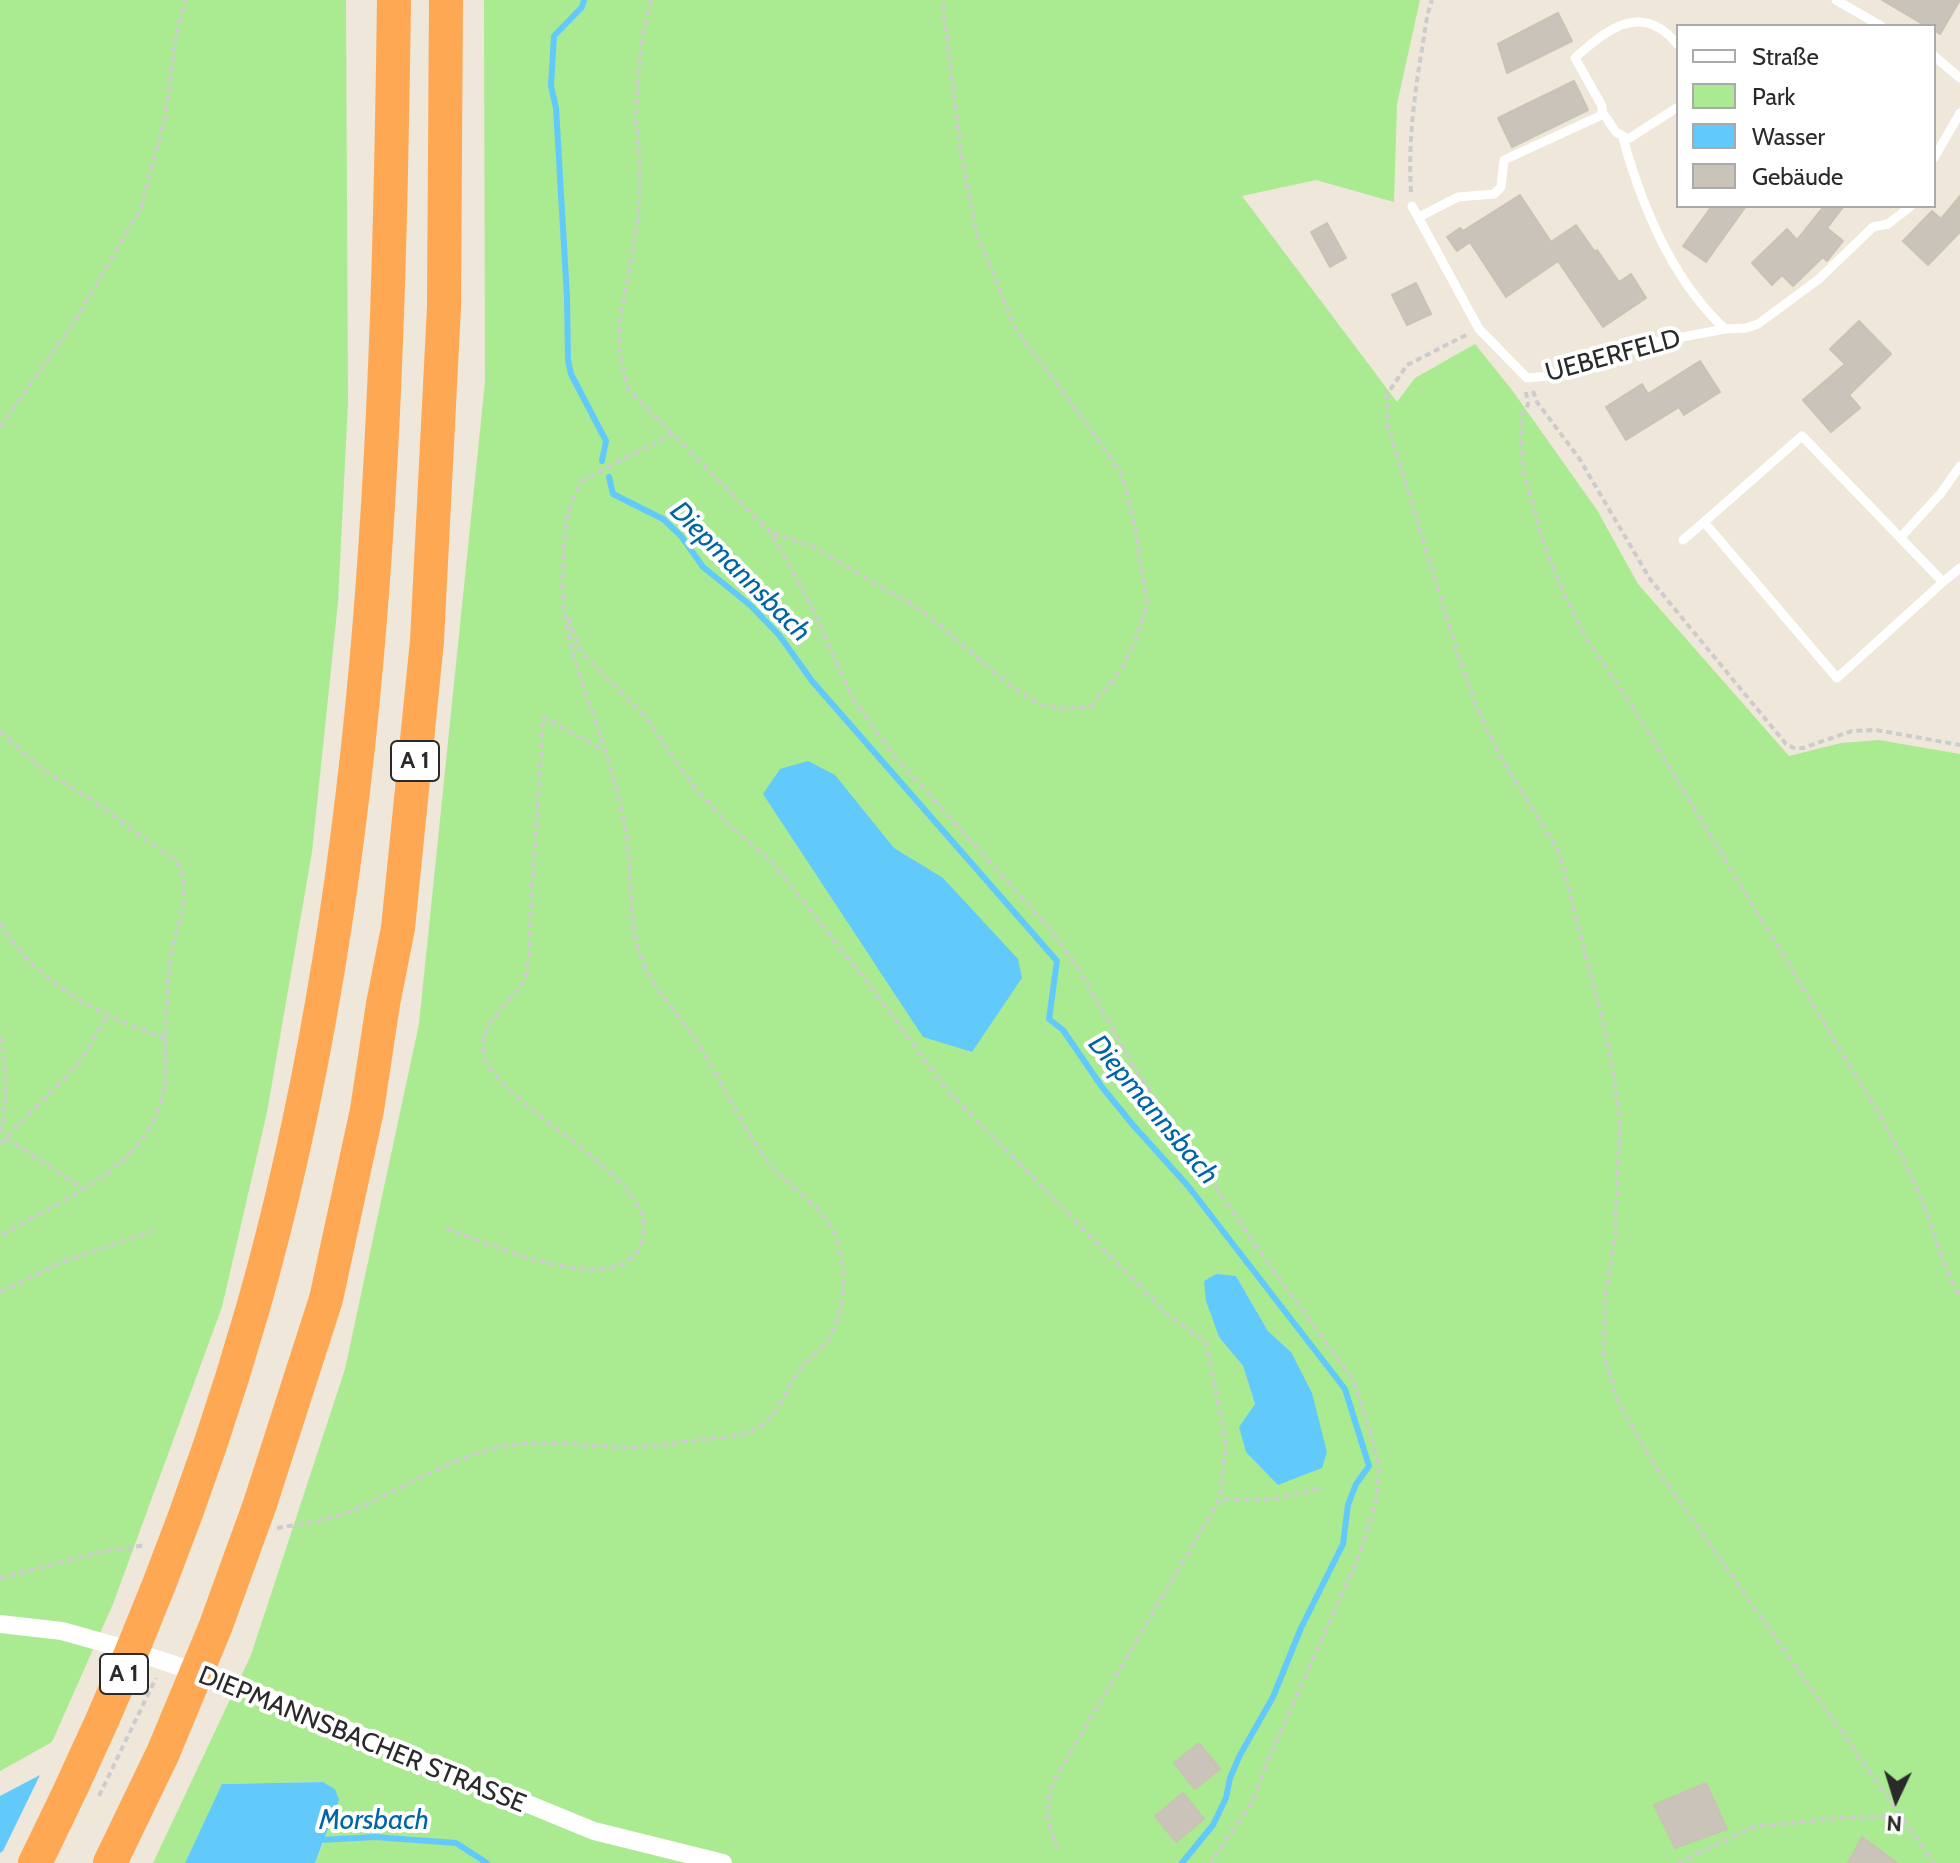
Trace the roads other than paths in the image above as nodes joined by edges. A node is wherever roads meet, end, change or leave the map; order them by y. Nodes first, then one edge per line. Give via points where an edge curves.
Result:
1 (394, 0) edge
2 (446, 0) edge
3 (1836, 0) edge
4 (1878, 24) edge
5 (1676, 43) edge
6 (1936, 58) edge
7 (1960, 78) edge
8 (1676, 108) edge
9 (1603, 113) junction
10 (1960, 113) edge
11 (1623, 138) junction
12 (1936, 155) edge
13 (1412, 206) road end
14 (1908, 208) edge
15 (1419, 217) junction
16 (1725, 329) junction
17 (1960, 466) edge
18 (1704, 522) junction
19 (1901, 537) junction
20 (1683, 540) dead end
21 (1960, 568) edge
22 (1943, 582) junction
23 (0, 1624) edge
24 (35, 1863) edge
25 (110, 1863) edge
26 (723, 1863) edge

1 - 24 highway, A 1 via 383,452 364,696 324,990 285,1184 200,1479 141,1635
2 - 25 highway, A 1 via 444,307 427,641 398,928 367,1110 326,1299 269,1516
3 - 4 lane
5 - 9 lane via 1660,27 1621,23 1575,58
6 - 7 lane
8 - 11 lane via 1634,137
9 - 11 lane
9 - 15 lane via 1504,160 1501,187 1494,194 1458,197
10 - 12 lane
11 - 16 lane via 1642,199 1679,272
13 - 15 lane, UEBERFELD
14 - 16 lane, UEBERFELD via 1888,224 1873,227 1770,317 1746,328
15 - 16 lane, UEBERFELD via 1479,329 1526,377 1549,376 1629,347
17 - 19 lane
18 - 19 lane via 1802,436
18 - 20 lane
18 - 22 lane via 1837,678
19 - 22 lane
21 - 22 lane
23 - 26 street, DIEPMANNSBACHER STRASSE via 76,1634 164,1661 245,1688 594,1831

